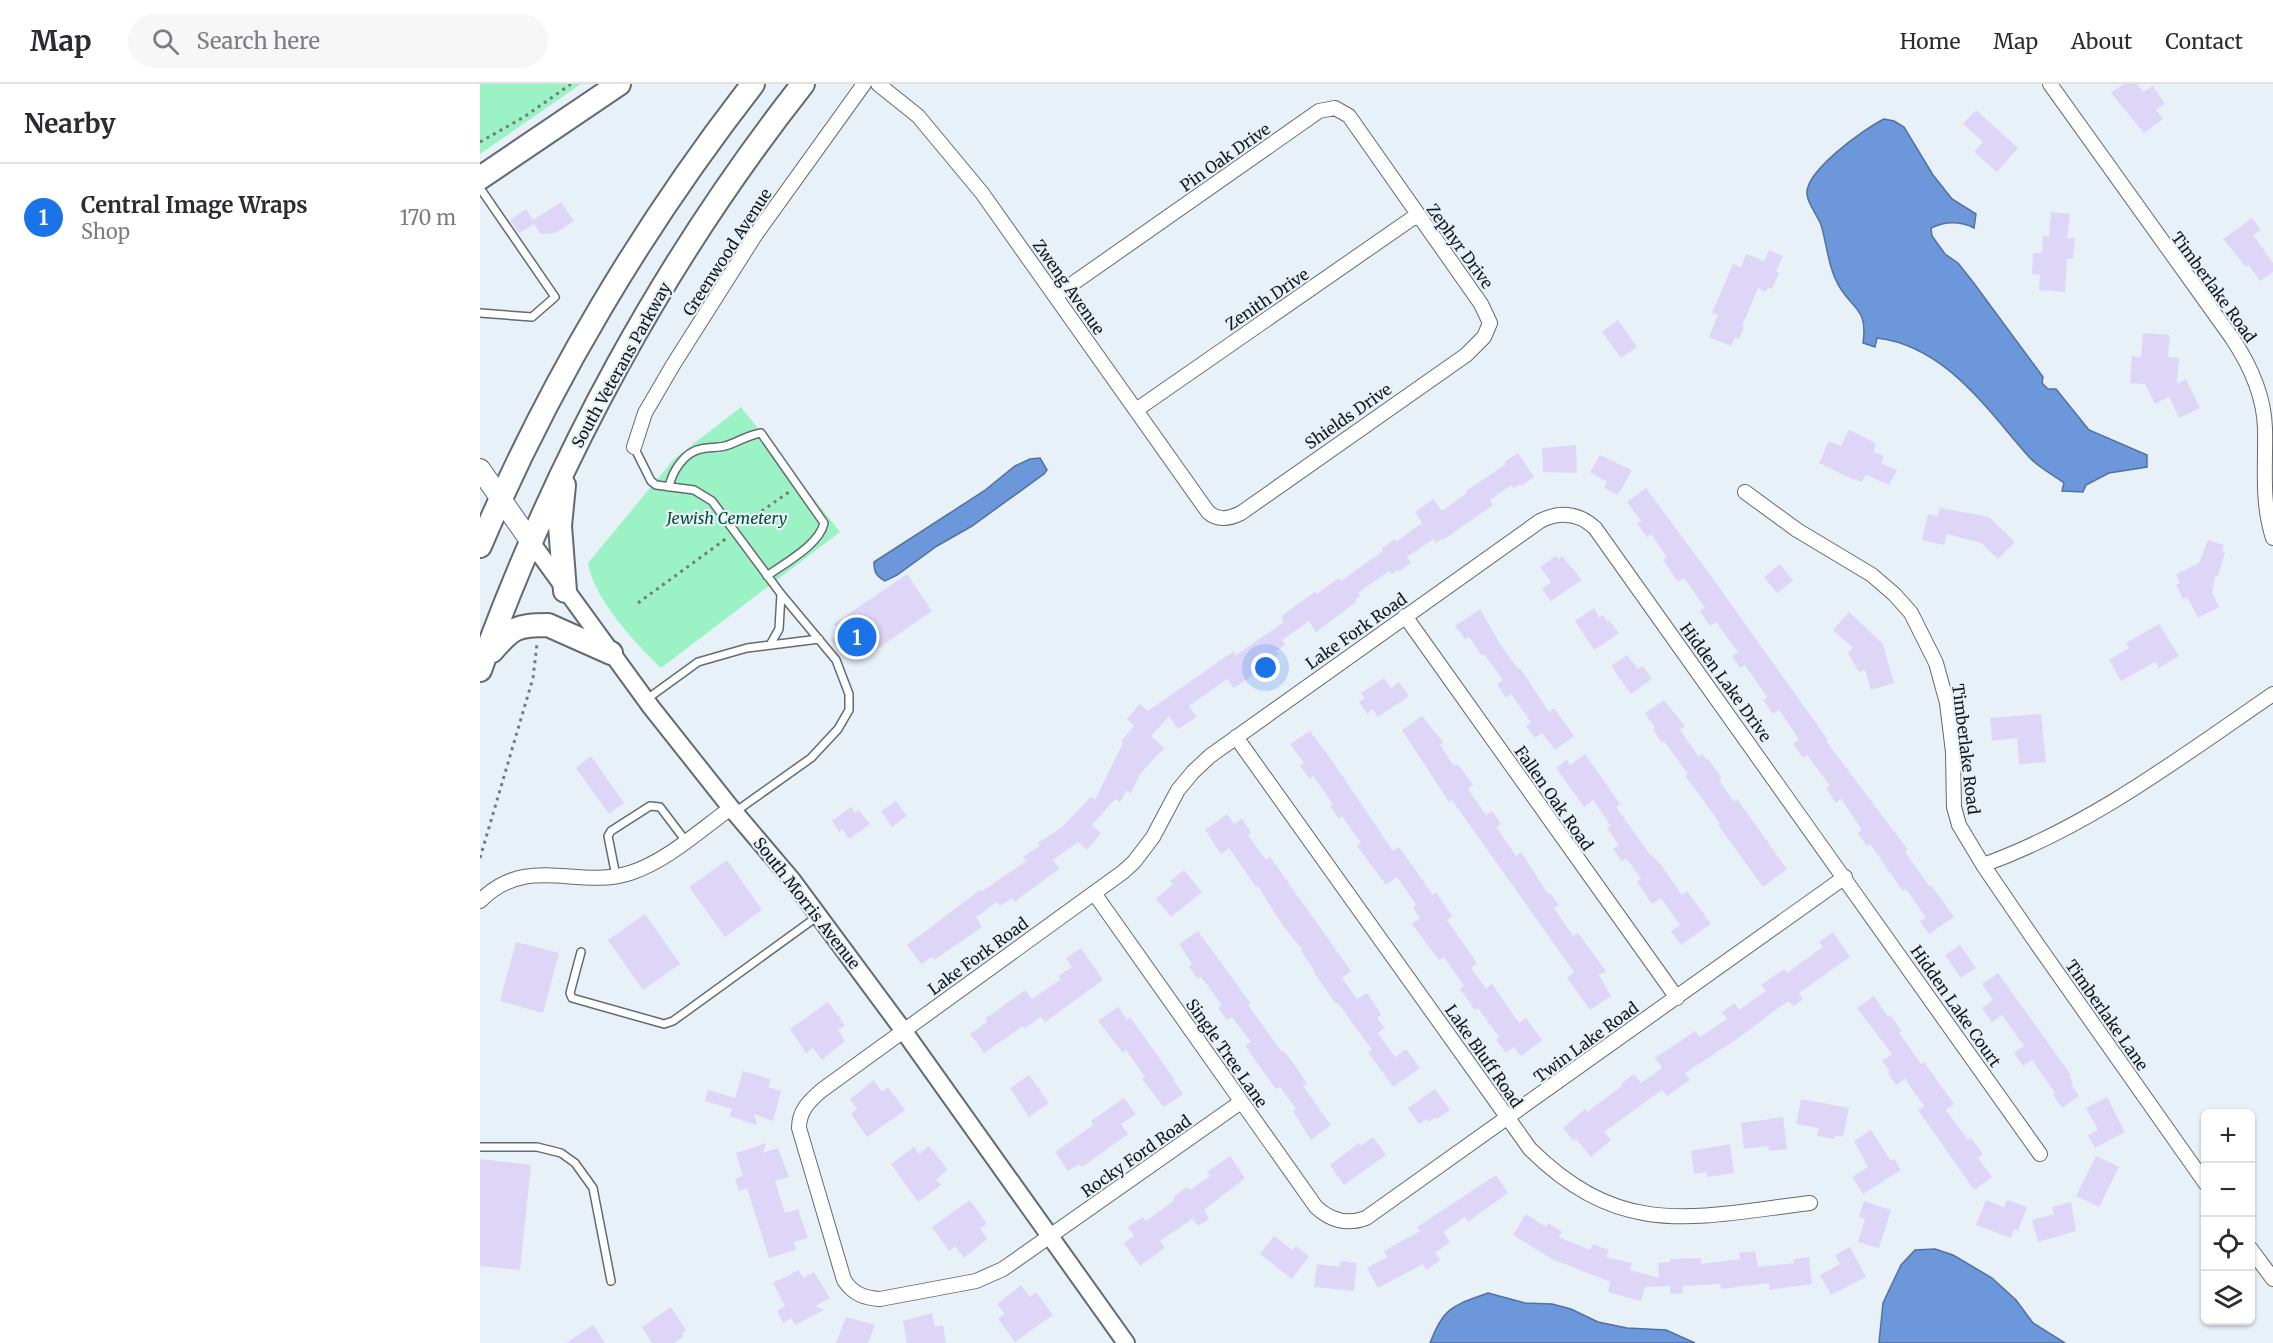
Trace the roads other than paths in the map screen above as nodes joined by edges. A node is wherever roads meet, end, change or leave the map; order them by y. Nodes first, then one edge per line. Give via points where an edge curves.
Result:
1 (619, 84) edge
2 (753, 84) edge
3 (803, 84) edge
4 (864, 84) edge
5 (878, 84) edge
6 (2050, 84) edge
7 (480, 178) edge
8 (1396, 184) joint
9 (480, 188) edge
10 (1417, 216) junction
11 (1055, 296) junction
12 (480, 313) edge
13 (1488, 330) joint
14 (1136, 410) junction
15 (634, 447) joint
16 (566, 466) junction
17 (480, 469) edge
18 (669, 487) junction
19 (1745, 492) dead end
20 (502, 500) junction
21 (1573, 515) joint
22 (1219, 518) joint
23 (2273, 538) edge
24 (531, 542) junction
25 (480, 546) edge
26 (767, 576) junction
27 (565, 591) junction
28 (781, 594) junction
29 (1405, 616) junction
30 (819, 639) junction
31 (770, 645) junction
32 (611, 653) junction
33 (482, 666) edge
34 (2273, 694) edge
35 (646, 699) junction
36 (1236, 737) junction
37 (733, 810) junction
38 (685, 840) junction
39 (1983, 865) junction
40 (616, 876) junction
41 (1845, 878) junction
42 (1094, 894) junction
43 (480, 901) edge
44 (818, 916) junction
45 (581, 952) dead end
46 (1677, 998) junction
47 (903, 1030) junction
48 (1241, 1102) junction
49 (1508, 1118) junction
50 (480, 1147) edge
51 (2040, 1154) dead end
52 (2201, 1178) edge
53 (1810, 1203) dead end
54 (1342, 1221) joint
55 (1050, 1237) junction
56 (2255, 1255) edge
57 (2273, 1280) edge
58 (611, 1281) dead end
59 (1125, 1343) edge

1 - 7 highway
2 - 20 highway via 683,178 632,256 556,390
3 - 16 highway, South Veterans Parkway via 700,226
4 - 15 street, Greenwood Avenue via 756,234 645,413
5 - 11 street, Zweng Avenue via 938,138
6 - 23 street, Timberlake Road via 2232,338 2249,368 2265,426 2264,493
8 - 10 street, Zephyr Drive
8 - 11 street, Pin Oak Drive via 1349,116 1335,108 1319,111
9 - 12 lane via 555,297 532,318
10 - 13 street, Zephyr Drive via 1481,304 1490,323
10 - 14 street, Zenith Drive
11 - 14 street, Zweng Avenue
13 - 22 street, Shields Drive via 1466,355 1241,513
14 - 22 street, Zweng Avenue via 1208,512
15 - 18 lane via 651,481
16 - 24 highway, South Veterans Parkway
16 - 27 highway via 560,526
17 - 20 main road, South Morris Avenue
18 - 26 lane via 694,490 712,501
18 - 26 lane via 671,475 691,453 761,433 824,523 816,539
19 - 39 street, Timberlake Road via 1797,530 1872,575 1911,613 1936,663 1947,703 1954,807 1959,825
20 - 24 main road, South Morris Avenue
20 - 25 highway
21 - 29 street, Lake Fork Road via 1556,514 1540,521
21 - 41 street, Hidden Lake Drive via 1595,528
24 - 27 street, South Morris Avenue
24 - 33 highway, South Veterans Parkway
26 - 28 lane
27 - 32 street, South Morris Avenue
28 - 30 lane
28 - 31 lane via 779,629
29 - 36 street, Lake Fork Road
29 - 46 street, Fallen Oak Road
30 - 31 lane
30 - 37 lane via 843,676 849,710 838,729 811,758
31 - 35 lane via 698,662
32 - 33 highway via 548,625 529,625 510,630
32 - 35 street, South Morris Avenue
34 - 39 street via 2079,822 2020,852
35 - 37 street, South Morris Avenue
36 - 42 street, Lake Fork Road via 1193,772 1134,862
36 - 49 street, Lake Bluff Road
37 - 38 street
37 - 44 street, South Morris Avenue
38 - 40 street via 648,865
38 - 40 lane via 660,807 650,806 608,836
39 - 52 street, Timberlake Lane
40 - 43 street via 528,874 504,884
41 - 46 street, Twin Lake Road
41 - 51 street, Hidden Lake Court
42 - 47 street, Lake Fork Road
42 - 48 street, Single Tree Lane
44 - 45 lane via 664,1024 572,998
44 - 47 street, South Morris Avenue
46 - 49 street, Twin Lake Road
47 - 55 street, South Morris Avenue
47 - 55 street, Lake Fork Road via 813,1097 800,1115 800,1128 844,1280 858,1295 880,1299 976,1281 1003,1269
48 - 54 street, Single Tree Lane via 1316,1207
48 - 55 street, Rocky Ford Road
49 - 53 street, Lake Bluff Road via 1530,1149 1560,1177 1595,1199 1628,1210 1679,1217
49 - 54 street, Twin Lake Road via 1366,1218
50 - 58 lane via 537,1147 561,1153 576,1163 593,1188
55 - 59 street, South Morris Avenue
56 - 57 street

